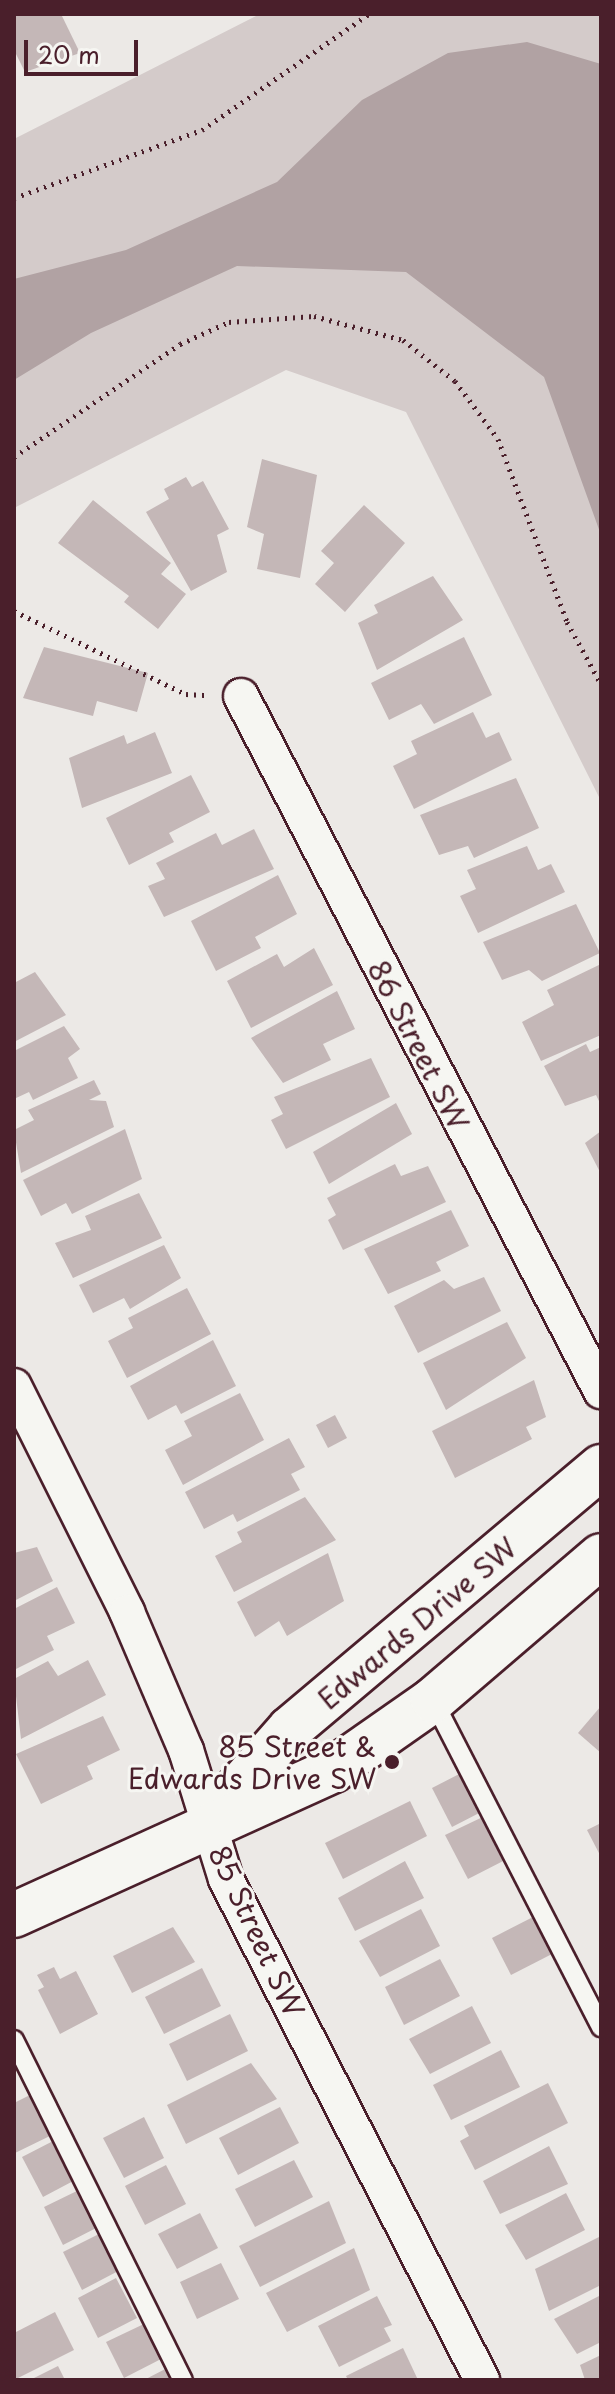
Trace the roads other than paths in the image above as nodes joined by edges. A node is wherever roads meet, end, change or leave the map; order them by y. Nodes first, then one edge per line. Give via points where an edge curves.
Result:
1 (241, 696) road end
2 (14, 1386) edge
3 (601, 1391) edge
4 (601, 1467) edge
5 (601, 1556) edge
6 (433, 1700) junction
7 (208, 1822) junction
8 (14, 1915) edge
9 (601, 2027) edge
10 (14, 2040) edge
11 (183, 2380) edge
12 (482, 2380) edge

1 - 3 street, 86 Street SW
2 - 7 street, 85 Street SW via 127,1612
4 - 7 street, Edwards Drive SW via 290,1729
5 - 6 street, Edwards Drive SW
6 - 7 street, Edwards Drive SW via 333,1770
6 - 9 lane
7 - 8 street, Edwards Drive SW
7 - 12 street, 85 Street SW via 226,1879
10 - 11 lane

